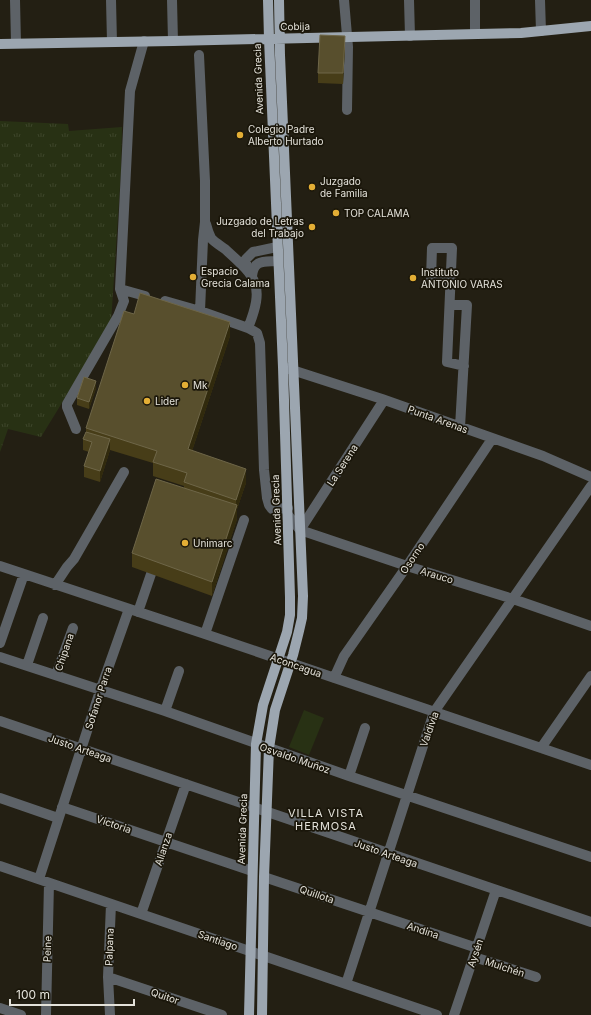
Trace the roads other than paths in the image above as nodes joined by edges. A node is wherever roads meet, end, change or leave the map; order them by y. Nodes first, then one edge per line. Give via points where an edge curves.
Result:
1 (16, 0) edge
2 (111, 0) edge
3 (172, 0) edge
4 (268, 0) edge
5 (279, 0) edge
6 (344, 0) edge
7 (409, 0) edge
8 (475, 0) edge
9 (540, 0) edge
10 (591, 26) edge
11 (541, 31) junction
12 (475, 34) junction
13 (410, 36) junction
14 (346, 37) junction
15 (269, 39) junction
16 (280, 39) junction
17 (144, 41) junction
18 (173, 41) junction
19 (112, 42) junction
20 (16, 43) junction
21 (0, 44) edge
22 (199, 55) dead end
23 (347, 110) dead end
24 (205, 222) junction
25 (277, 246) junction
26 (278, 261) junction
27 (249, 272) junction
28 (451, 280) dead end
29 (120, 289) junction
30 (145, 296) edge
31 (165, 301) edge
32 (450, 305) junction
33 (200, 311) junction
34 (248, 328) junction
35 (464, 366) junction
36 (283, 367) junction
37 (294, 370) junction
38 (384, 400) junction
39 (460, 427) junction
40 (76, 429) dead end
41 (492, 439) junction
42 (124, 472) dead end
43 (591, 477) edge
44 (591, 486) edge
45 (288, 511) junction
46 (244, 520) dead end
47 (300, 530) junction
48 (0, 566) edge
49 (407, 566) junction
50 (24, 574) junction
51 (151, 574) dead end
52 (55, 585) junction
53 (513, 599) junction
54 (134, 610) junction
55 (43, 618) dead end
56 (591, 626) edge
57 (73, 628) dead end
58 (204, 634) junction
59 (0, 643) edge
60 (0, 657) edge
61 (279, 659) junction
62 (291, 663) junction
63 (27, 665) junction
64 (179, 671) dead end
65 (56, 675) junction
66 (591, 676) edge
67 (334, 678) junction
68 (100, 690) junction
69 (165, 711) junction
70 (434, 712) junction
71 (0, 721) edge
72 (365, 728) dead end
73 (256, 744) junction
74 (82, 748) junction
75 (269, 748) junction
76 (541, 748) junction
77 (591, 765) edge
78 (349, 776) junction
79 (186, 784) junction
80 (407, 796) junction
81 (0, 798) edge
82 (62, 807) junction
83 (254, 807) junction
84 (266, 811) junction
85 (58, 818) junction
86 (165, 842) junction
87 (388, 854) junction
88 (591, 857) edge
89 (0, 866) edge
90 (252, 871) junction
91 (264, 877) junction
92 (39, 879) junction
93 (50, 883) junction
94 (496, 890) junction
95 (111, 904) junction
96 (369, 912) junction
97 (141, 914) junction
98 (591, 922) edge
99 (250, 951) junction
100 (475, 952) junction
101 (264, 956) junction
102 (108, 977) junction
103 (536, 977) dead end
104 (346, 984) junction
105 (0, 1008) edge
106 (21, 1015) edge
107 (46, 1015) edge
108 (110, 1015) edge
109 (222, 1015) edge
110 (248, 1015) edge
111 (262, 1015) edge
112 (436, 1015) edge
113 (454, 1015) edge

1 - 20 street
2 - 19 street
3 - 18 street
4 - 15 main road, Avenida Grecia
5 - 16 main road
6 - 14 street
7 - 13 street
8 - 12 street
9 - 11 street
10 - 11 main road, Cobija
11 - 12 main road, Cobija
12 - 13 main road, Cobija
13 - 14 main road, Cobija
14 - 16 main road, Cobija
14 - 23 street
15 - 16 main road, Cobija
15 - 18 main road, Cobija
15 - 25 main road, Avenida Grecia
16 - 37 main road
17 - 18 main road, Cobija
17 - 19 main road, Cobija
17 - 29 street via 130,91
19 - 20 main road, Cobija
20 - 21 main road, Cobija
22 - 24 street
24 - 27 street via 212,239
24 - 33 street
25 - 26 main road, Avenida Grecia
25 - 27 street via 253,252 246,259
26 - 27 street via 256,264
26 - 36 main road, Avenida Grecia
27 - 34 street via 256,286 256,301
28 - 32 street
29 - 30 street
29 - 40 street via 124,301 118,316 67,404
31 - 33 street
32 - 35 street via 446,362
32 - 35 street via 467,305
33 - 34 street
34 - 45 street via 257,333 260,343 267,498 272,509
35 - 39 street
36 - 37 street, Punta Arenas
36 - 45 main road, Avenida Grecia
37 - 38 street, Punta Arenas
37 - 47 main road
38 - 39 street, Punta Arenas
38 - 47 street, La Serena
39 - 41 street, Punta Arenas
41 - 43 street, Punta Arenas via 543,456
41 - 49 street, Osorno
42 - 52 street via 74,559
44 - 53 street, Valdivia
45 - 47 street
45 - 61 main road, Avenida Grecia via 290,615
46 - 58 street
47 - 49 street, Arauco
47 - 62 main road via 302,618
48 - 50 street, Aconcagua
49 - 53 street, Arauco
49 - 67 street, Osorno via 344,656
50 - 52 street, Aconcagua
50 - 59 street
51 - 54 street, Sofanor Parra
52 - 54 street, Aconcagua
53 - 56 street, Arauco
53 - 70 street, Valdivia
54 - 58 street, Aconcagua
54 - 68 street, Sofanor Parra
55 - 63 street
57 - 65 street, Chipana
58 - 61 street, Aconcagua
60 - 63 street, Osvaldo Muñoz
61 - 62 street, Aconcagua
61 - 73 main road, Avenida Grecia via 263,705
62 - 67 street, Aconcagua
62 - 75 main road via 275,710
63 - 65 street, Osvaldo Muñoz
64 - 69 street
65 - 68 street, Osvaldo Muñoz
66 - 76 street
67 - 70 street, Aconcagua
68 - 69 street, Osvaldo Muñoz
68 - 74 street, Sofanor Parra
69 - 73 street, Osvaldo Muñoz
70 - 76 street, Aconcagua
70 - 80 street, Valdivia
71 - 74 street, Justo Arteaga
72 - 78 street
73 - 75 street, Osvaldo Muñoz
73 - 83 main road, Avenida Grecia
74 - 79 street, Justo Arteaga
74 - 82 street, Sofanor Parra
75 - 78 street, Osvaldo Muñoz
75 - 84 main road
76 - 77 street, Aconcagua
78 - 80 street, Osvaldo Muñoz
79 - 83 street, Justo Arteaga
79 - 86 street, Alianza
80 - 87 street, Valdivia
80 - 88 street, Osvaldo Muñoz
81 - 85 street
82 - 85 street, Sofanor Parra
82 - 86 street, Victoria
83 - 84 street, Justo Arteaga
83 - 90 main road, Avenida Grecia
84 - 87 street, Justo Arteaga
84 - 91 main road
85 - 92 street, Sofanor Parra
86 - 90 street, Victoria
86 - 97 street, Alianza
87 - 94 street, Justo Arteaga
87 - 96 street, Valdivia
89 - 92 street, Santiago
90 - 99 main road, Avenida Grecia
91 - 96 street, Quillota
91 - 101 main road
92 - 93 street, Santiago
93 - 95 street, Santiago
93 - 107 street, Peine
94 - 98 street, Justo Arteaga
94 - 100 street, Aysén
95 - 97 street, Santiago
95 - 102 street, Palpana
96 - 100 street, Andina
96 - 104 street, Valdivia
97 - 99 street, Santiago
99 - 101 street, Santiago
99 - 110 main road, Avenida Grecia
100 - 103 street, Mulchén
100 - 113 street, Aysén
101 - 104 street, Santiago
101 - 111 main road
102 - 108 street, Palpana
102 - 109 street, Quitor
104 - 112 street, Santiago
105 - 106 street

